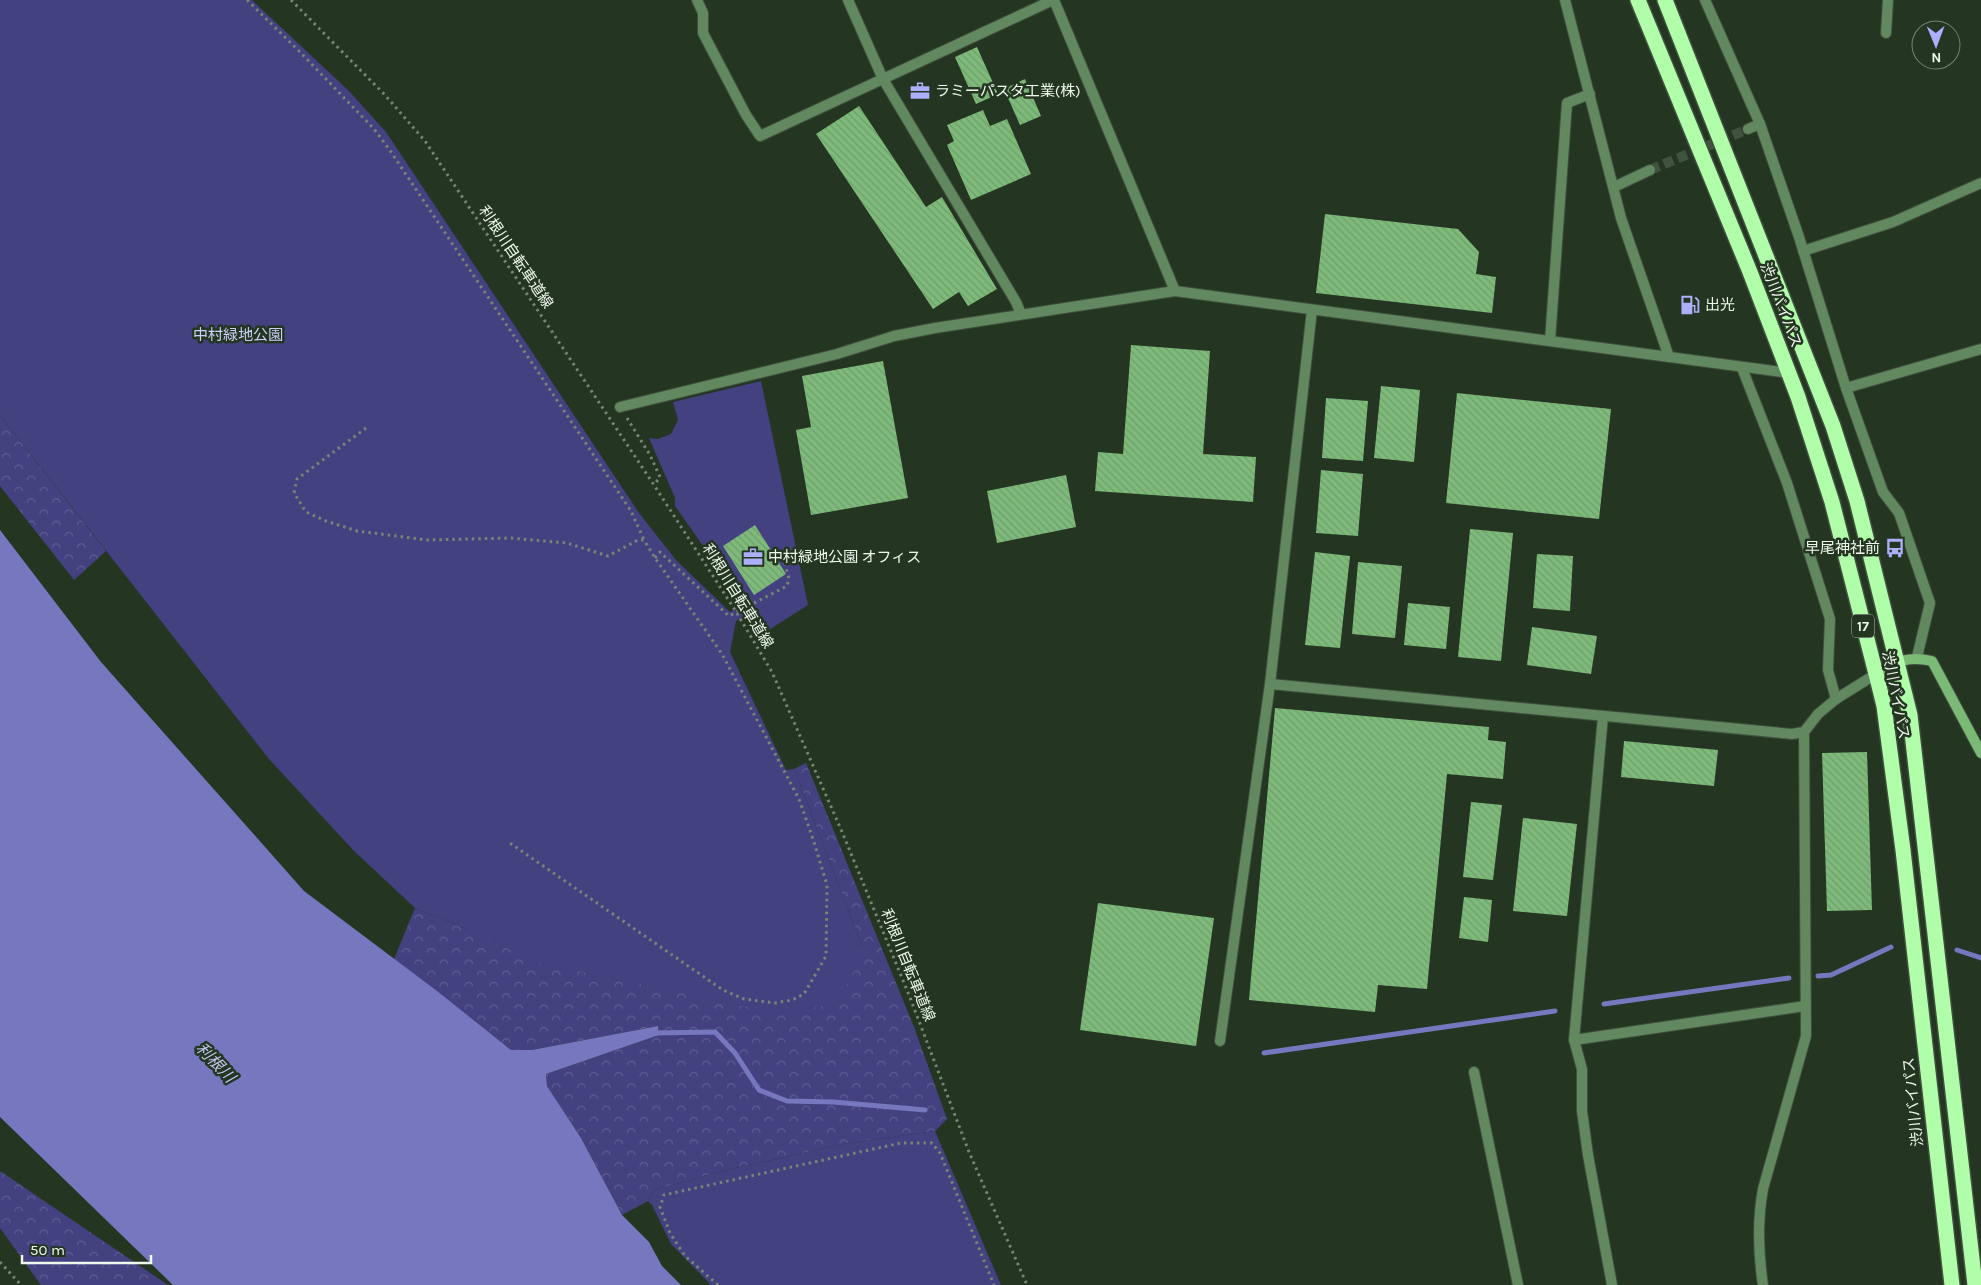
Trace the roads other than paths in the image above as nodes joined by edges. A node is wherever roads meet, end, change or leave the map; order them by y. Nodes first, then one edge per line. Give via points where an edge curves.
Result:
1 (697, 0) edge
2 (848, 0) edge
3 (1054, 0) edge
4 (1565, 0) edge
5 (1638, 0) edge
6 (1665, 0) edge
7 (1705, 0) edge
8 (1888, 0) edge
9 (1886, 34) dead end
10 (883, 78) junction
11 (1590, 94) junction
12 (1760, 124) junction
13 (1748, 130) tunnel mouth
14 (1650, 170) tunnel mouth
15 (1981, 183) edge
16 (1614, 187) junction
17 (1803, 251) junction
18 (1175, 291) junction
19 (1312, 310) junction
20 (1021, 314) junction
21 (1550, 341) junction
22 (1981, 349) edge
23 (1669, 357) junction
24 (1742, 368) junction
25 (1789, 373) junction
26 (1846, 388) junction
27 (620, 407) road end
28 (1917, 657) junction
29 (1898, 661) junction
30 (1876, 674) junction
31 (1270, 684) junction
32 (1836, 699) junction
33 (1603, 716) junction
34 (1804, 732) junction
35 (1981, 753) edge
36 (1805, 1006) junction
37 (1220, 1040) dead end
38 (1574, 1040) junction
39 (1474, 1072) dead end
40 (1518, 1285) edge
41 (1612, 1285) edge
42 (1763, 1285) edge
43 (1952, 1285) edge
44 (1975, 1285) edge

1 - 10 street via 703,13 703,33 760,136
2 - 10 street
3 - 10 street
3 - 18 street
4 - 11 street
5 - 25 highway, 渋川バイパス / 17
6 - 29 highway, 渋川バイパス / 17 via 1833,426 1858,501
7 - 12 street
8 - 9 street
10 - 20 street
11 - 16 street
11 - 21 street via 1568,102
12 - 13 street
12 - 17 street
14 - 16 street
15 - 17 street via 1893,222
16 - 23 street via 1621,218
17 - 26 street
18 - 19 street
18 - 20 street
19 - 21 street
19 - 31 street
20 - 27 street via 894,336 837,354
21 - 23 street
22 - 26 street
23 - 24 street
24 - 25 street
24 - 32 street via 1787,483 1830,619 1828,670
25 - 30 highway, 渋川バイパス / 17 via 1832,502
26 - 28 street via 1883,492 1899,513 1930,603
28 - 29 street
28 - 35 street via 1932,661
29 - 30 street
29 - 44 highway, 渋川バイパス / 17 via 1912,734
30 - 32 street
30 - 43 highway, 渋川バイパス / 17 via 1884,706 1902,850
31 - 33 street
31 - 37 street
32 - 34 street
33 - 34 street via 1792,734
33 - 38 street
34 - 36 street
36 - 38 street
36 - 42 street via 1806,1036 1758,1214
38 - 41 street via 1582,1069 1582,1112 1588,1155
39 - 40 street

